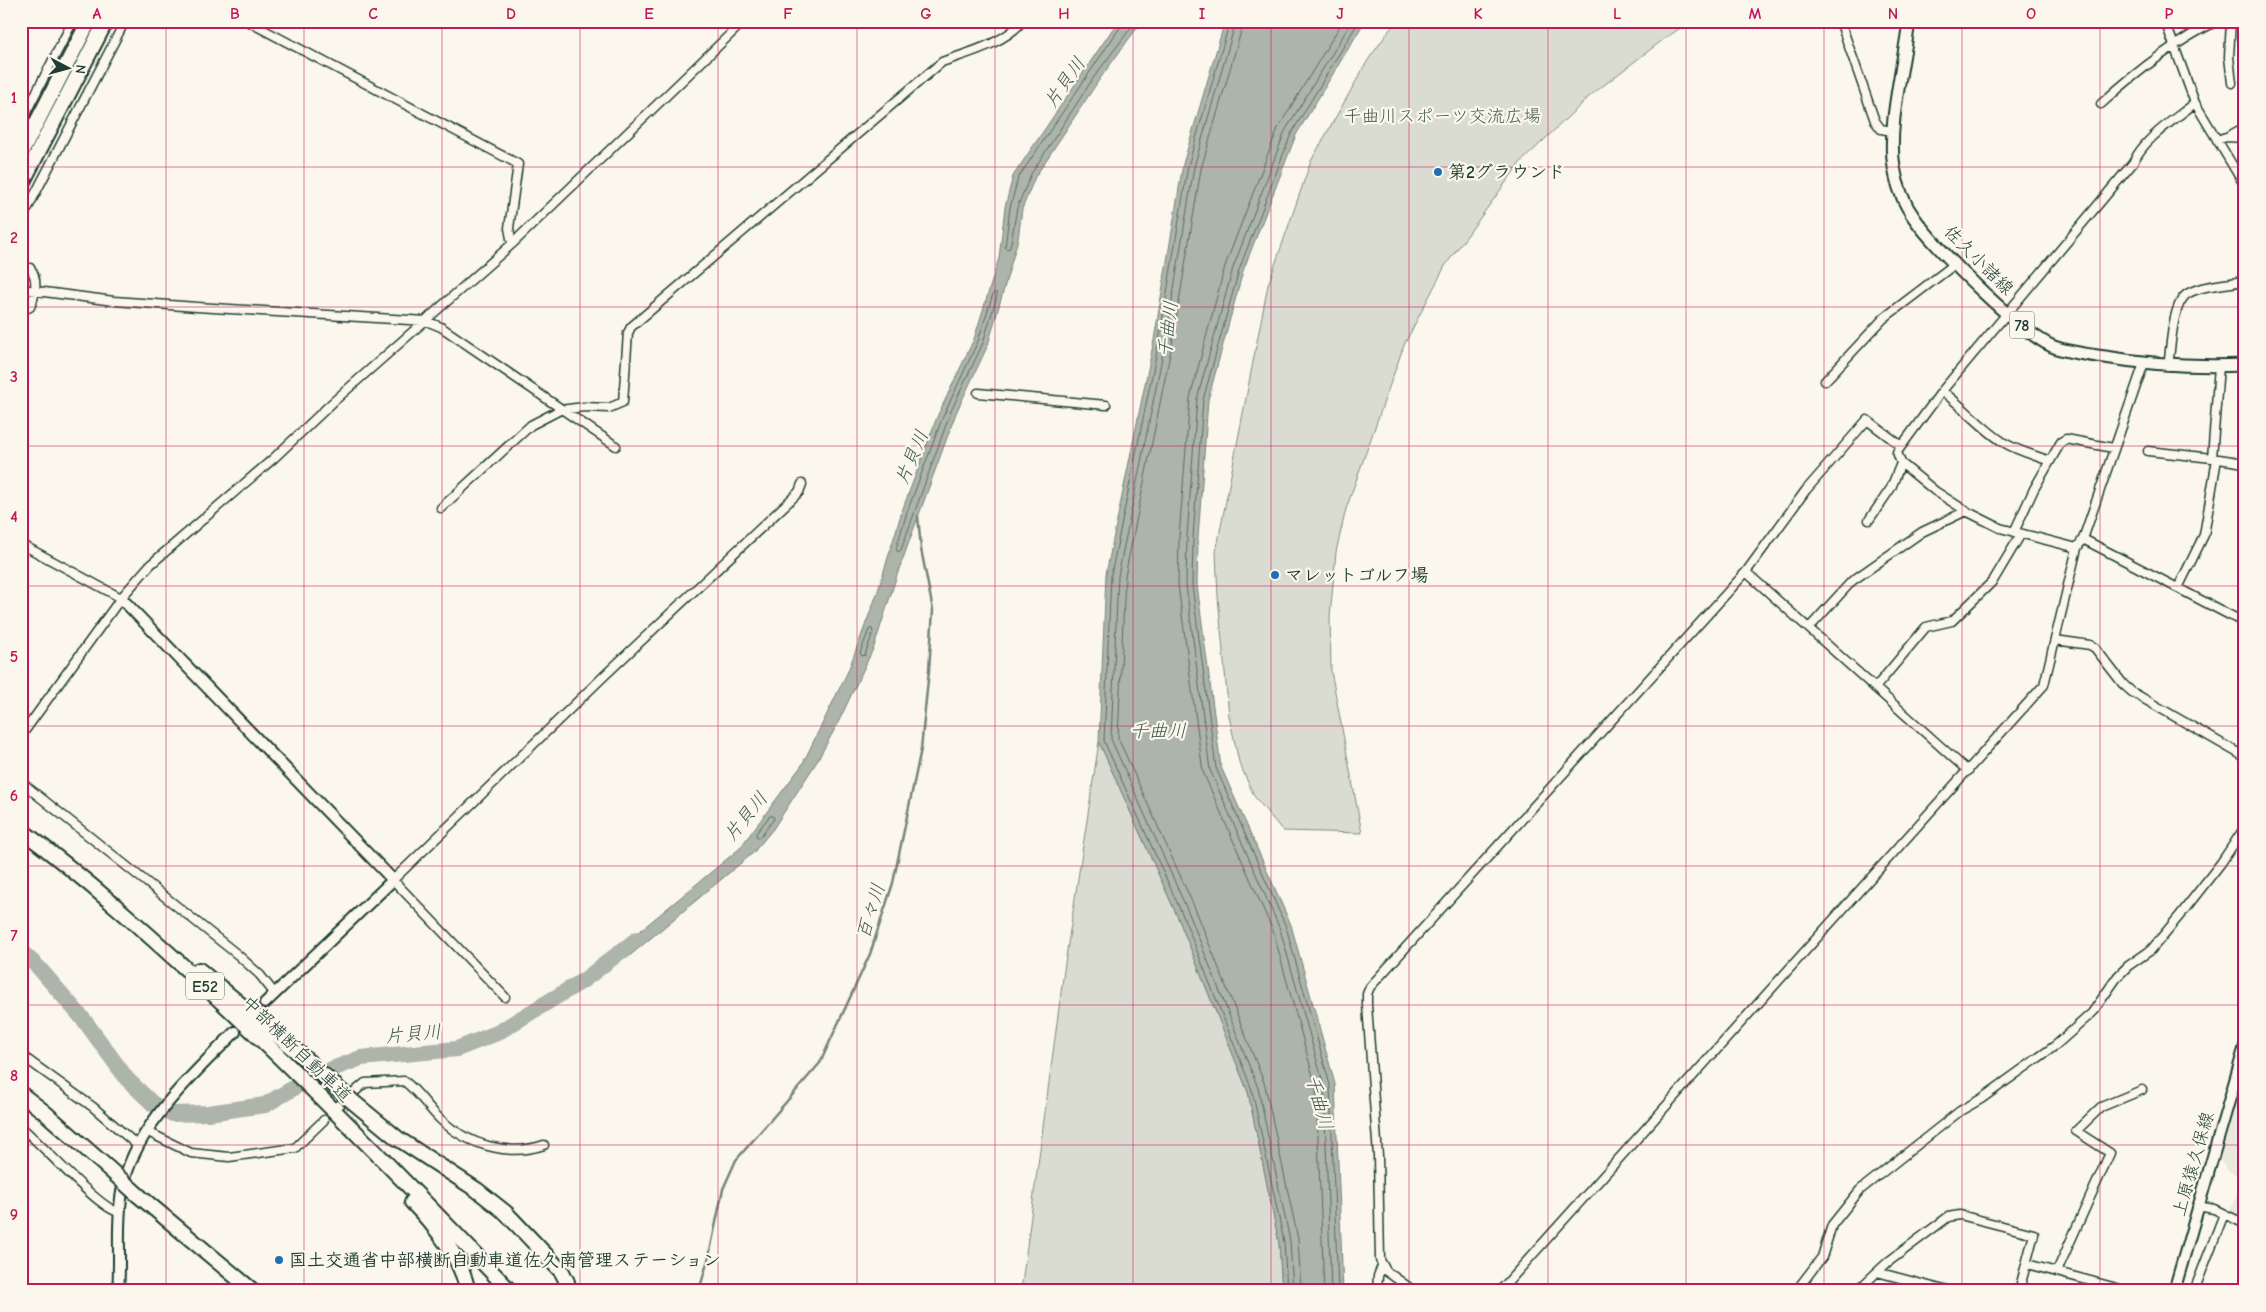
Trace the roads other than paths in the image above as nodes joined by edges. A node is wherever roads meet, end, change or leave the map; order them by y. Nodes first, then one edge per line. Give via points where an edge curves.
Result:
1 (73, 21) edge
2 (89, 21) edge
3 (106, 21) edge
4 (125, 21) edge
5 (247, 21) edge
6 (744, 21) edge
7 (1011, 21) edge
8 (1023, 21) edge
9 (1909, 21) edge
10 (2165, 21) edge
11 (2217, 21) edge
12 (2231, 21) edge
13 (1843, 22) edge
14 (1015, 30) junction
15 (2173, 47) junction
16 (2232, 83) dead end
17 (2195, 103) junction
18 (2101, 104) dead end
19 (25, 125) edge
20 (2245, 127) edge
21 (1893, 131) junction
22 (2226, 138) junction
23 (2245, 138) edge
24 (2217, 140) junction
25 (21, 153) edge
26 (21, 184) edge
27 (2245, 186) edge
28 (21, 221) edge
29 (512, 244) junction
30 (1955, 264) junction
31 (21, 267) edge
32 (2245, 281) edge
33 (21, 289) edge
34 (34, 291) junction
35 (21, 311) edge
36 (2007, 313) junction
37 (426, 321) junction
38 (2144, 363) junction
39 (2245, 365) edge
40 (2168, 366) junction
41 (2219, 366) junction
42 (1825, 381) dead end
43 (1942, 392) junction
44 (978, 393) dead end
45 (1106, 405) dead end
46 (560, 410) junction
47 (1900, 445) junction
48 (616, 446) dead end
49 (2113, 448) junction
50 (2148, 451) dead end
51 (2214, 458) junction
52 (2050, 461) junction
53 (1901, 463) junction
54 (2245, 463) edge
55 (802, 484) dead end
56 (441, 508) dead end
57 (1966, 511) junction
58 (1869, 520) dead end
59 (2017, 533) junction
60 (2083, 539) junction
61 (21, 544) edge
62 (2077, 548) junction
63 (1746, 572) junction
64 (2178, 588) junction
65 (121, 598) junction
66 (2245, 623) edge
67 (1809, 628) junction
68 (2055, 640) junction
69 (1875, 688) junction
70 (21, 736) edge
71 (2245, 757) edge
72 (1968, 772) junction
73 (21, 782) edge
74 (2245, 827) edge
75 (21, 830) edge
76 (393, 880) junction
77 (123, 912) junction
78 (275, 994) junction
79 (505, 997) dead end
80 (265, 1003) dead end
81 (235, 1032) dead end
82 (2245, 1046) edge
83 (21, 1055) edge
84 (2142, 1090) dead end
85 (21, 1094) edge
86 (329, 1111) junction
87 (21, 1127) edge
88 (148, 1129) junction
89 (137, 1145) junction
90 (544, 1145) dead end
91 (2197, 1206) junction
92 (119, 1212) junction
93 (2224, 1214) junction
94 (2245, 1224) edge
95 (175, 1226) junction
96 (2027, 1264) junction
97 (1382, 1266) junction
98 (2056, 1271) junction
99 (1877, 1272) junction
100 (118, 1291) edge
101 (240, 1291) edge
102 (254, 1291) edge
103 (468, 1291) edge
104 (510, 1291) edge
105 (568, 1291) edge
106 (1377, 1291) edge
107 (1414, 1291) edge
108 (1500, 1291) edge
109 (1796, 1291) edge
110 (1857, 1291) edge
111 (1948, 1291) edge
112 (2019, 1291) edge
113 (2128, 1291) edge
114 (2174, 1291) edge
115 (2194, 1291) edge

1 - 19 street
2 - 19 highway
3 - 26 highway
4 - 28 street
5 - 29 street via 518,164 509,228
6 - 29 street
7 - 14 street
8 - 14 street
9 - 21 main road, 佐久小諸線 / 78
10 - 15 street
11 - 15 street
12 - 16 street via 2229,56
13 - 21 street via 1875,121 1881,129
14 - 46 street via 991,44 942,62 631,328 623,402 609,408
15 - 17 street
15 - 18 street via 2132,76
17 - 24 street
17 - 36 street via 2137,154 2133,163
19 - 25 highway
20 - 22 street
21 - 30 main road, 佐久小諸線 / 78 via 1894,165 1902,195 1922,229
22 - 23 street
22 - 24 street
24 - 27 street
29 - 37 street
30 - 36 main road, 佐久小諸線 / 78
30 - 42 street via 1884,318
31 - 34 street via 30,268 33,272
32 - 40 street via 2196,290 2182,298 2175,317
33 - 34 street
34 - 35 street via 30,308
34 - 37 street via 114,301
36 - 38 main road, 佐久小諸線 / 78 via 2055,348
36 - 43 street
37 - 46 street via 441,327
37 - 65 street via 274,458 171,545
38 - 40 main road, 佐久小諸線 / 78
38 - 49 street
39 - 41 main road, 佐久小諸線 / 78
40 - 41 main road, 佐久小諸線 / 78
41 - 51 street
43 - 47 street
43 - 52 street via 2012,448
44 - 45 street
46 - 48 street
46 - 56 street via 531,426
47 - 53 street via 1897,452
47 - 63 street via 1866,420 1806,490
49 - 52 street via 2066,439
49 - 60 street
50 - 51 street
51 - 54 street
51 - 64 street via 2204,535
52 - 59 street via 2034,488
53 - 57 street via 1934,491
53 - 58 street via 1891,488
55 - 76 street via 799,492
57 - 59 street
57 - 67 street via 1922,532 1852,581
59 - 62 street
59 - 69 street via 1993,582 1952,620 1926,627
60 - 62 street
60 - 64 street
61 - 65 street
62 - 68 street
63 - 67 street
63 - 97 street via 1370,986 1367,1000
64 - 66 street
65 - 70 street
65 - 76 street
67 - 69 street
68 - 71 street via 2095,648 2132,692
68 - 72 street via 2044,685
69 - 72 street
72 - 108 street
73 - 78 street via 238,955
74 - 109 street via 2181,914 2151,950 2118,976 2092,1013 2038,1059 1960,1111 1860,1190 1832,1225 1822,1257
75 - 77 highway, 中部横断自動車道 / E52
76 - 78 street
76 - 79 street
77 - 86 highway, 中部横断自動車道 / E52 via 238,1018
77 - 105 highway, bridge via 301,1054 397,1138 477,1190 506,1213 562,1272 568,1282
78 - 80 street
81 - 88 street
82 - 91 street, 上原猿久保線
83 - 89 street via 93,1107
84 - 98 street via 2101,1107 2076,1131 2110,1153
85 - 95 highway, bridge
86 - 88 street via 296,1148 229,1157 191,1152
86 - 90 street via 365,1083 404,1081 452,1129 476,1142 520,1150
86 - 103 highway via 441,1235 459,1264
86 - 104 highway, 中部横断自動車道 / E52
87 - 92 street via 83,1186 109,1208
88 - 89 street
89 - 92 street via 123,1182
91 - 93 street
91 - 114 street, 上原猿久保線
92 - 100 street
93 - 94 street
93 - 115 street
95 - 101 highway
95 - 102 highway
96 - 98 street
96 - 99 street via 2034,1234 1960,1215 1948,1217
96 - 112 street
97 - 106 street
97 - 107 street
98 - 113 street
99 - 110 street
99 - 111 street

